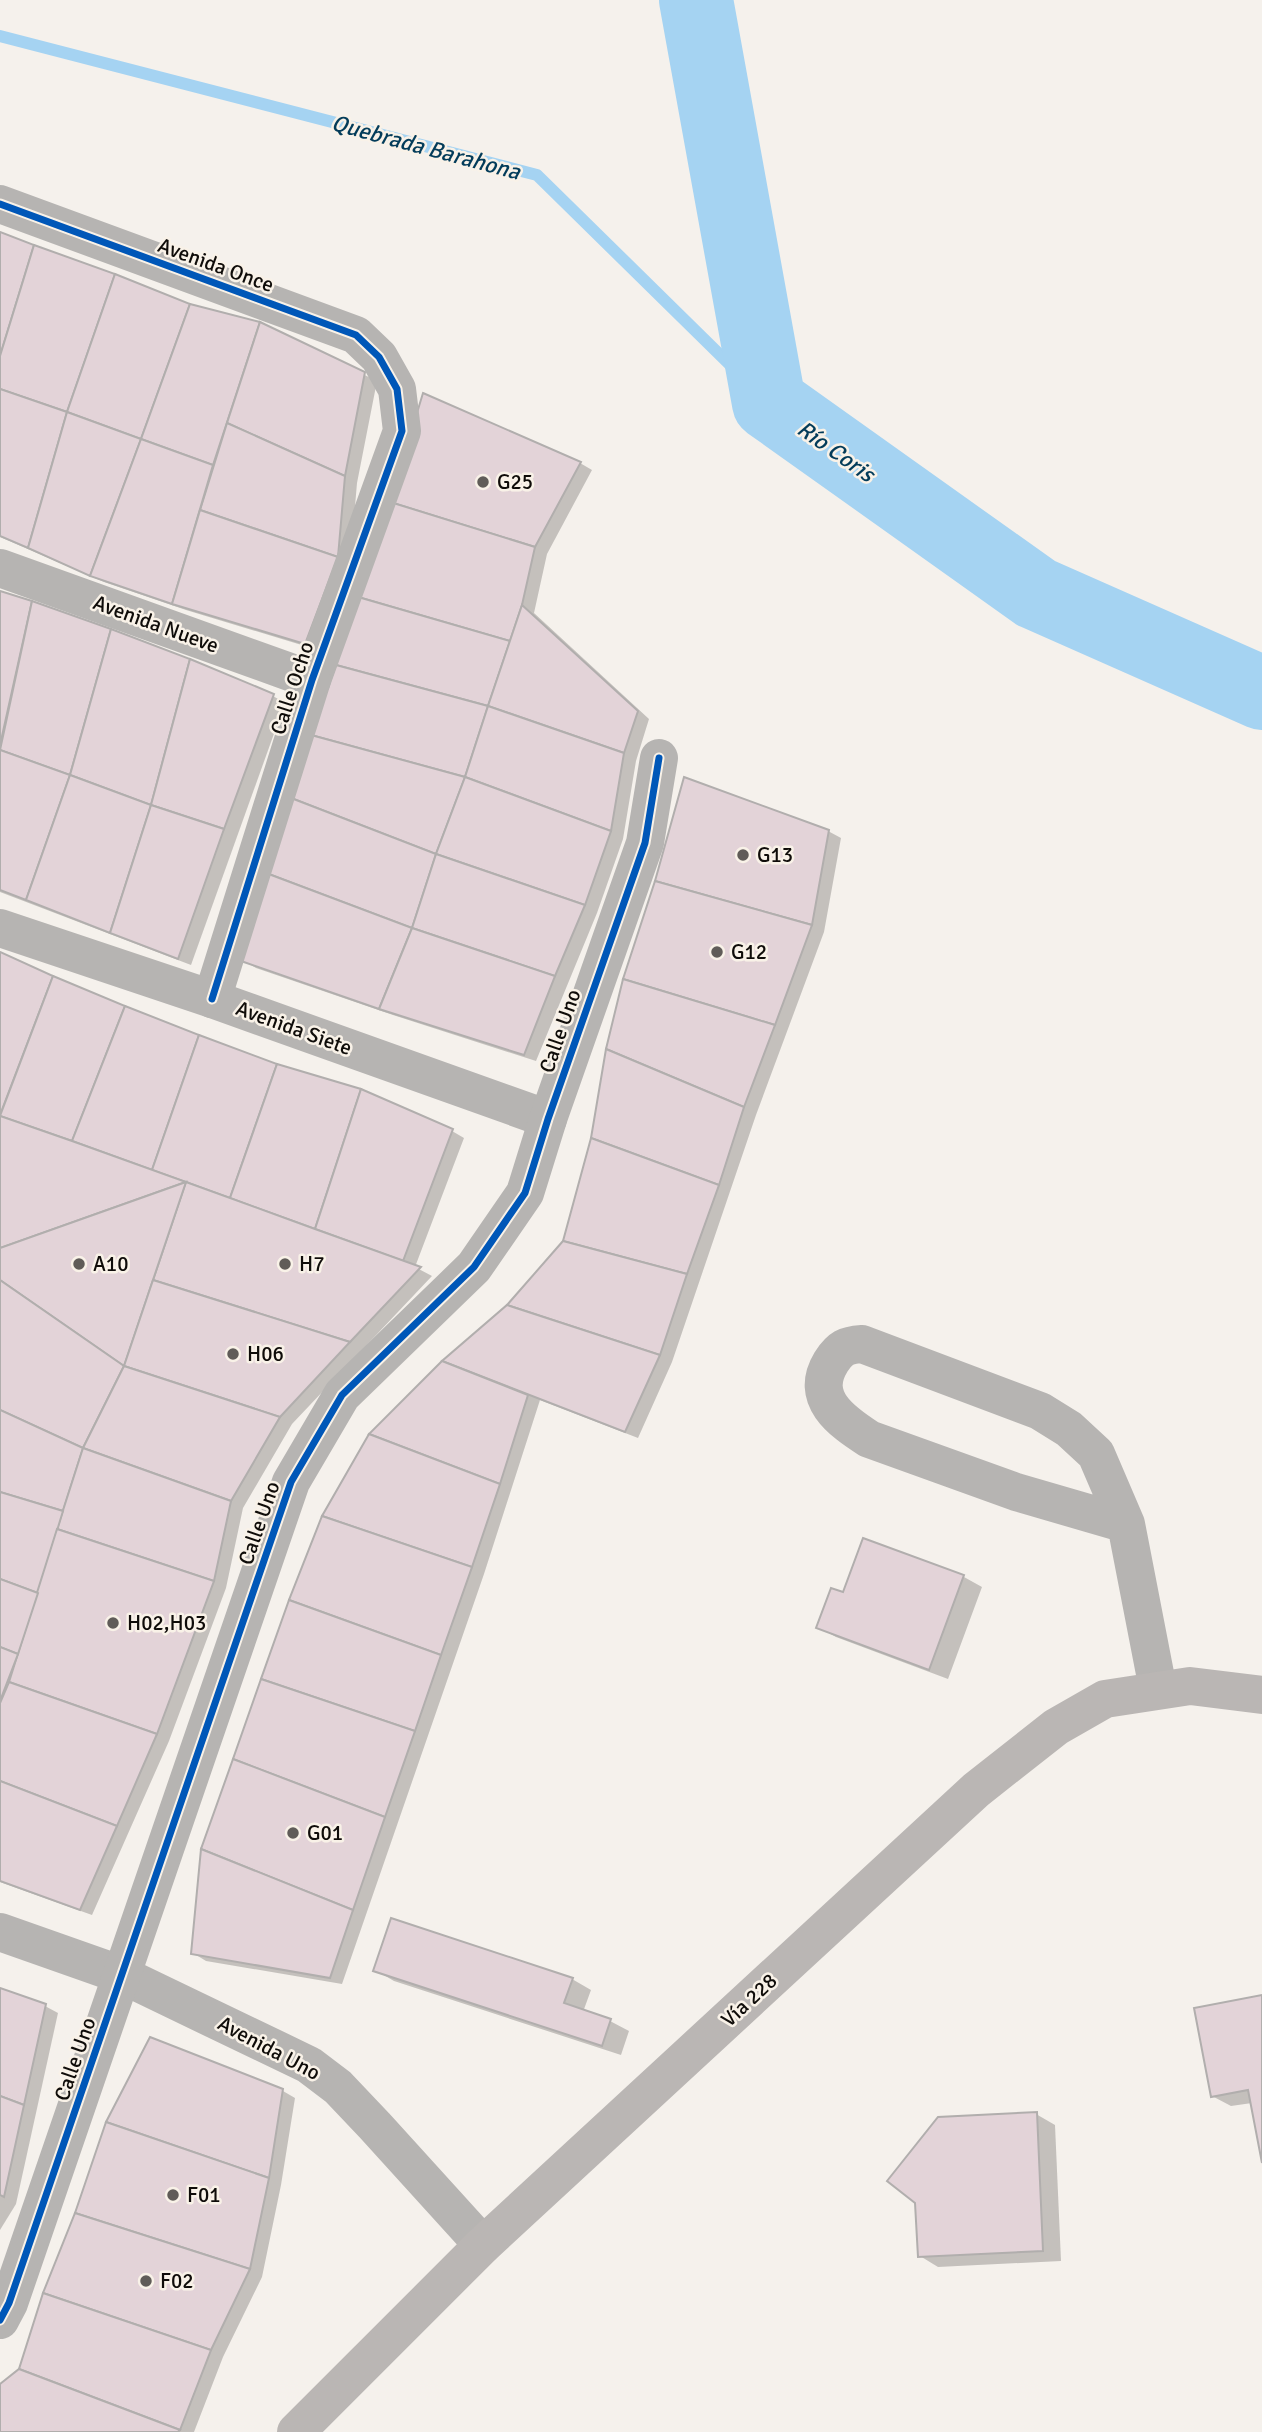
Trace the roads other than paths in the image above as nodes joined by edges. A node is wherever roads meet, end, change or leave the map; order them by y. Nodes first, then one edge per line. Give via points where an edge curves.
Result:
1 (0, 204) edge
2 (397, 389) joint
3 (0, 568) edge
4 (312, 680) junction
5 (659, 758) dead end
6 (0, 928) edge
7 (212, 999) junction
8 (548, 1119) junction
9 (1126, 1524) junction
10 (1157, 1689) junction
11 (1262, 1695) edge
12 (0, 1932) edge
13 (122, 1976) junction
14 (483, 2245) junction
15 (0, 2320) edge
16 (296, 2432) edge

1 - 2 street, Avenida Once via 356,335 379,358
2 - 4 street, Calle Ocho via 402,430
3 - 4 street, Avenida Nueve
4 - 7 street, Calle Ocho
5 - 8 street, Calle Uno via 645,843
6 - 7 street, Avenida Siete
7 - 8 street, Avenida Siete
8 - 13 street, Calle Uno via 525,1193 474,1266 342,1395 292,1482
9 - 9 street via 1097,1454 1040,1411 862,1344 839,1349 827,1369 823,1389 832,1409 869,1439 1016,1492
9 - 10 street
10 - 11 main road, Vía 228 via 1190,1686
10 - 14 main road, Vía 228 via 1105,1699 1056,1727 976,1790
12 - 13 street, Avenida Uno
13 - 14 street, Avenida Uno via 309,2065 338,2087
13 - 15 street, Calle Uno
14 - 16 main road, Vía 228

